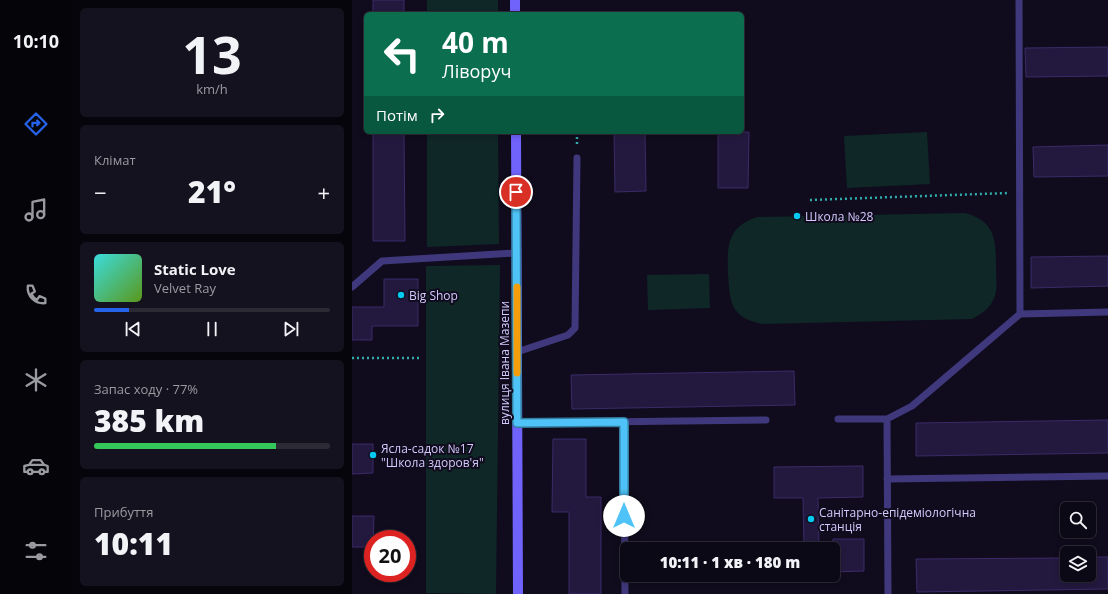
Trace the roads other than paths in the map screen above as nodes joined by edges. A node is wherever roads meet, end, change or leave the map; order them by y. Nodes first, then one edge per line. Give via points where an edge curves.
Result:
1 (515, 0) edge
2 (1019, 0) edge
3 (515, 12) edge
4 (516, 134) edge
5 (577, 158) road end
6 (516, 253) junction
7 (352, 287) edge
8 (1108, 312) edge
9 (1020, 314) junction
10 (517, 352) junction
11 (887, 419) junction
12 (766, 420) dead end
13 (838, 420) dead end
14 (624, 422) junction
15 (517, 423) junction
16 (1108, 476) edge
17 (888, 479) junction
18 (518, 594) edge
19 (625, 594) edge
20 (888, 594) edge

1 - 3 main road
2 - 9 lane
4 - 6 main road, вулиця Івана Мазепи
5 - 10 lane via 575,328 568,335
6 - 7 lane via 382,261
6 - 10 main road, вулиця Івана Мазепи
8 - 9 lane
9 - 11 lane via 912,406
10 - 15 main road, вулиця Івана Мазепи
11 - 13 lane
11 - 17 lane
12 - 14 lane
14 - 15 lane
14 - 19 lane
15 - 18 main road, вулиця Івана Мазепи
16 - 17 lane
17 - 20 lane

